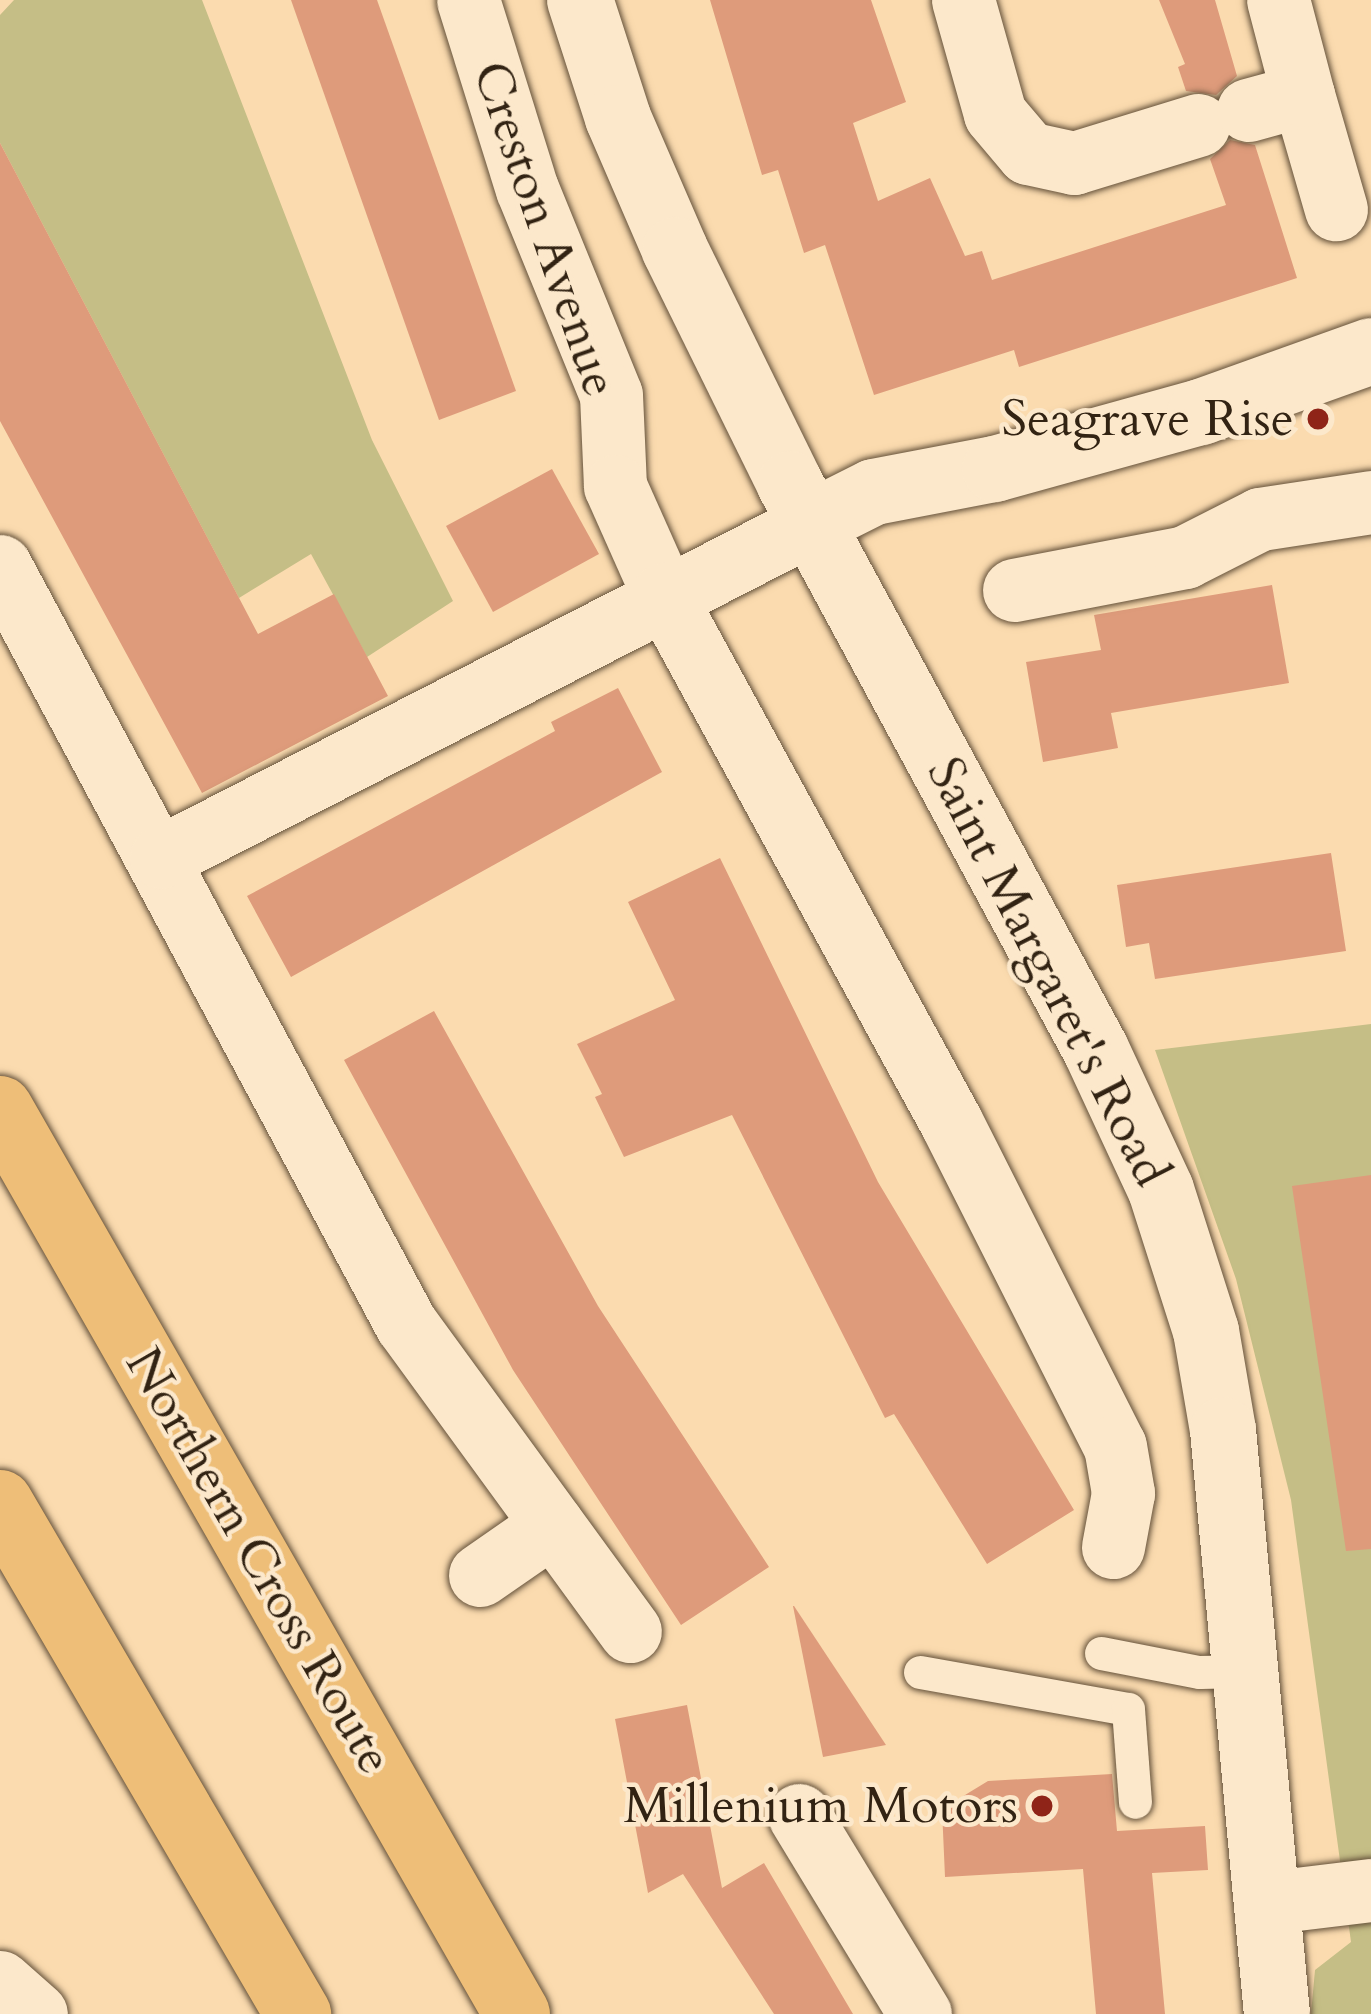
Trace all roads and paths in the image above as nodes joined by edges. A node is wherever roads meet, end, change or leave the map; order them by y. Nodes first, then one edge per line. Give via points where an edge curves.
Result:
1 (468, 0) edge
2 (580, 0) edge
3 (963, 0) edge
4 (1277, 0) edge
5 (1250, 110) junction
6 (1336, 208) dead end
7 (1371, 351) edge
8 (1371, 502) edge
9 (812, 523) junction
10 (0, 566) edge
11 (1014, 590) dead end
12 (663, 594) junction
13 (161, 857) junction
14 (0, 1109) edge
15 (0, 1503) edge
16 (552, 1525) junction
17 (1113, 1547) dead end
18 (480, 1575) dead end
19 (630, 1631) dead end
20 (1101, 1653) dead end
21 (1164, 1665) junction
22 (1248, 1670) junction
23 (920, 1672) dead end
24 (1127, 1708) junction
25 (1136, 1802) dead end
26 (799, 1815) dead end
27 (1371, 1890) edge
28 (1272, 1902) junction
29 (0, 1982) edge
30 (36, 2014) edge
31 (298, 2014) edge
32 (517, 2014) edge
33 (920, 2014) edge
34 (1277, 2014) edge

1 - 12 street, Creston Avenue via 527,189 611,395 615,487
2 - 9 main road, Saint Margaret's Road via 618,118 675,250
3 - 5 street via 995,114 1028,153 1074,164
4 - 5 street
5 - 6 street
7 - 9 main road via 1201,412 995,469 874,492
8 - 11 street via 1260,519 1185,557
9 - 12 street
9 - 22 main road, Saint Margaret's Road via 1096,1050 1161,1190 1210,1351
10 - 13 street
12 - 13 street
12 - 17 street, Creston Avenue via 951,1122 1115,1446 1123,1493
13 - 16 street via 406,1324
14 - 32 highway, Northern Cross Route
15 - 31 highway
16 - 18 street
16 - 19 street
20 - 21 lane
21 - 22 lane
21 - 24 lane
22 - 28 main road, Saint Margaret's Road
23 - 24 lane
24 - 25 lane
26 - 33 street
27 - 28 street
28 - 34 main road, Saint Margaret's Road
29 - 30 street

